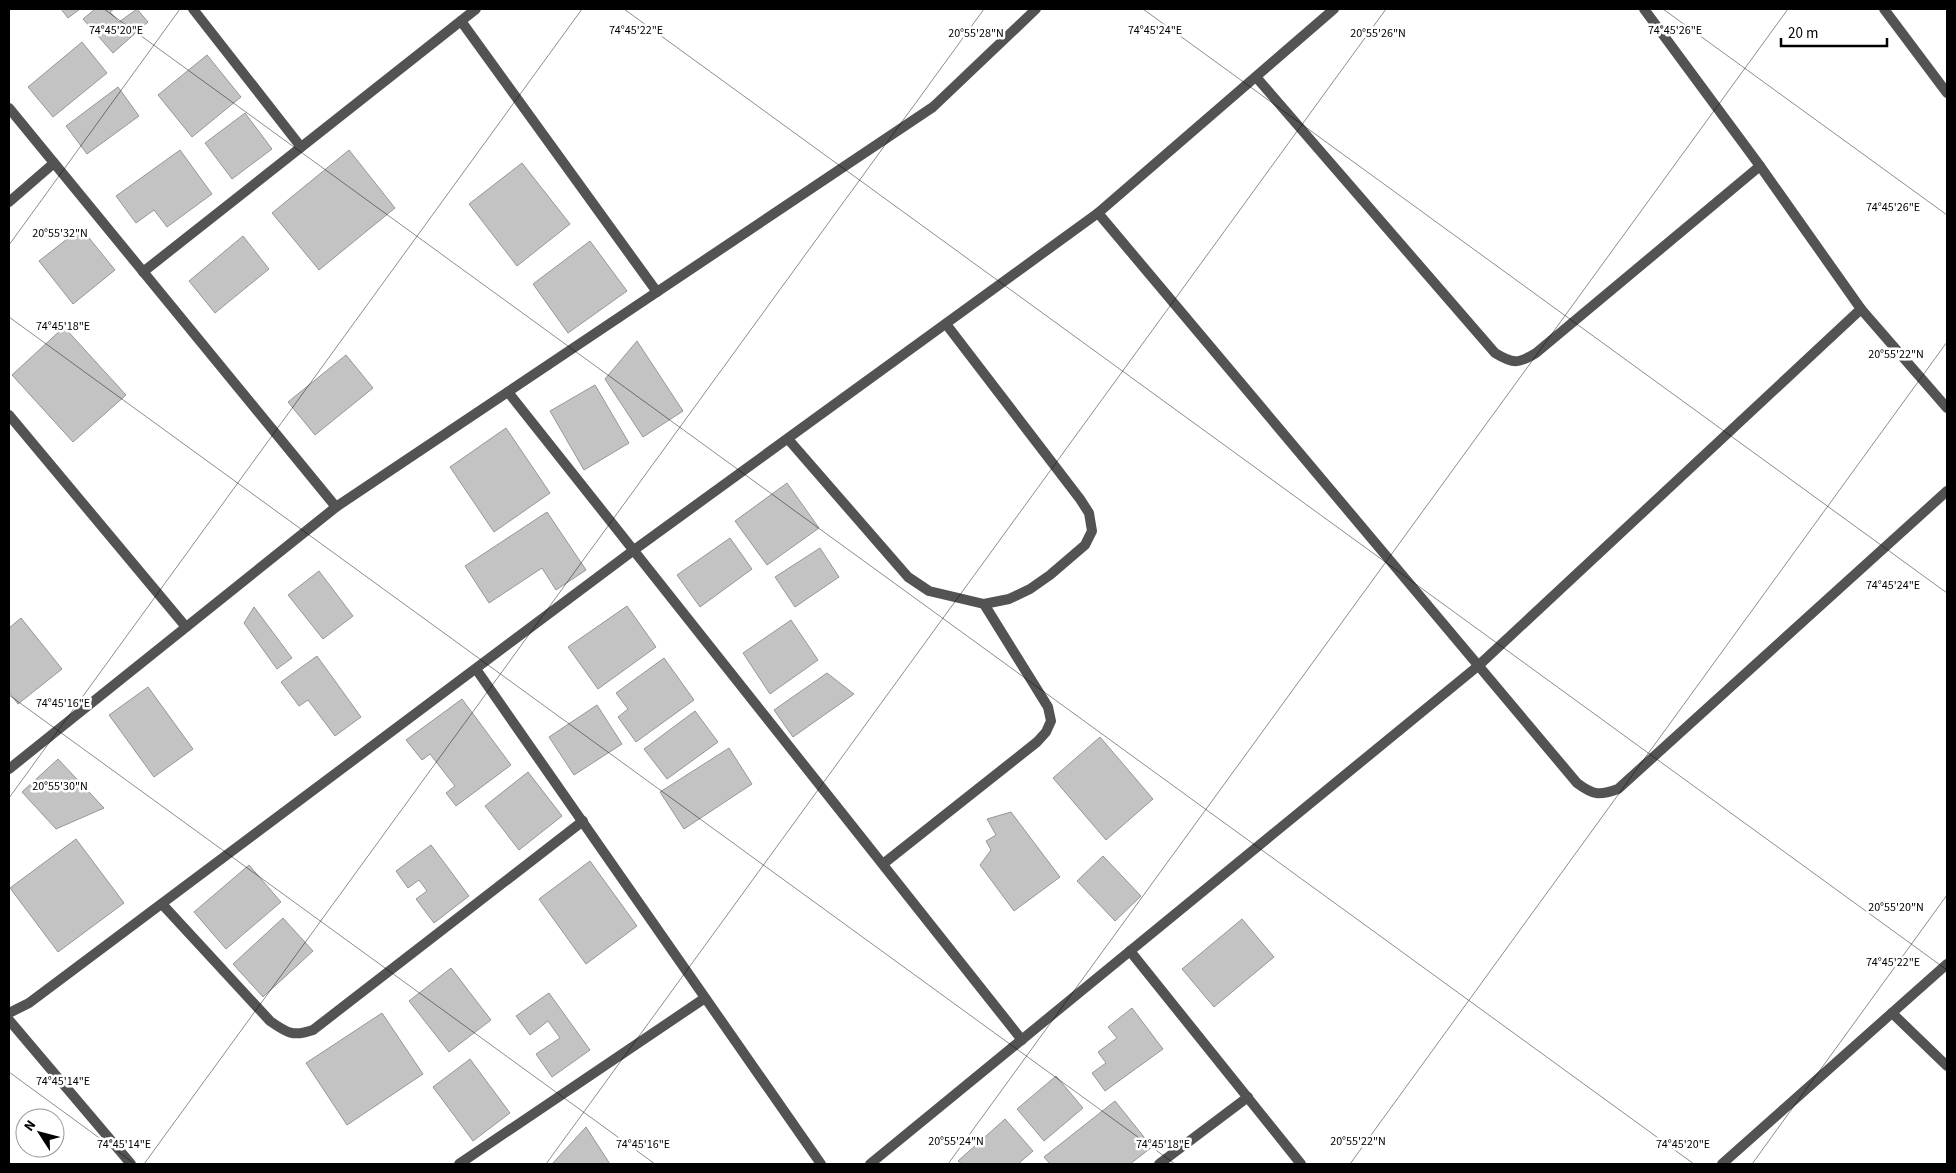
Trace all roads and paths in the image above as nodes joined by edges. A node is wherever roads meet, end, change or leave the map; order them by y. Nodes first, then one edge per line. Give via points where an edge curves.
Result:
1 (192, 9) edge
2 (476, 9) edge
3 (1036, 9) edge
4 (1334, 9) edge
5 (1644, 9) edge
6 (1884, 9) edge
7 (460, 21) junction
8 (1256, 77) junction
9 (1947, 93) edge
10 (9, 108) edge
11 (301, 147) junction
12 (54, 163) junction
13 (1760, 166) junction
14 (9, 202) edge
15 (1098, 214) junction
16 (143, 272) junction
17 (657, 292) junction
18 (1861, 309) junction
19 (946, 324) junction
20 (508, 392) junction
21 (1946, 405) edge
22 (9, 414) edge
23 (788, 439) junction
24 (1947, 492) edge
25 (336, 507) junction
26 (634, 550) junction
27 (984, 604) junction
28 (186, 627) junction
29 (1478, 666) junction
30 (476, 669) junction
31 (9, 769) edge
32 (583, 822) junction
33 (883, 864) junction
34 (162, 904) junction
35 (1130, 950) junction
36 (1947, 964) edge
37 (705, 998) junction
38 (9, 1013) edge
39 (1892, 1013) junction
40 (9, 1020) edge
41 (1022, 1040) junction
42 (1947, 1066) edge
43 (1248, 1097) junction
44 (131, 1164) edge
45 (459, 1164) edge
46 (821, 1164) edge
47 (870, 1164) edge
48 (1159, 1164) edge
49 (1301, 1164) edge
50 (1722, 1164) edge

1 - 11 street
2 - 7 street
3 - 17 street via 933,107
4 - 8 street
5 - 13 street
6 - 9 street
7 - 11 street
7 - 17 street
8 - 13 street via 1495,353 1510,362 1525,360 1536,353
8 - 15 street
10 - 12 street
11 - 16 street
12 - 14 street
12 - 16 street
13 - 18 street
15 - 19 street
15 - 29 street
16 - 25 street
17 - 20 street
18 - 21 street
18 - 29 street
19 - 23 street
19 - 27 street via 1080,499 1089,513 1092,531 1084,545 1030,589 1009,599
20 - 25 street
20 - 26 street
22 - 28 street
23 - 26 street
23 - 27 street via 908,577 929,591
24 - 29 street via 1618,789 1604,794 1589,792 1577,783
25 - 28 street
26 - 30 street
26 - 33 street
27 - 33 street via 1048,707 1051,721 1037,742
28 - 31 street
29 - 35 street
30 - 32 street
30 - 34 street
32 - 34 street via 313,1030 298,1035 284,1031 270,1021
32 - 37 street
33 - 41 street
34 - 38 street via 29,1003
35 - 41 street
35 - 43 street
36 - 39 street
37 - 45 street
37 - 46 street
39 - 42 street
39 - 50 street
40 - 44 street
41 - 47 street
43 - 48 street
43 - 49 street

